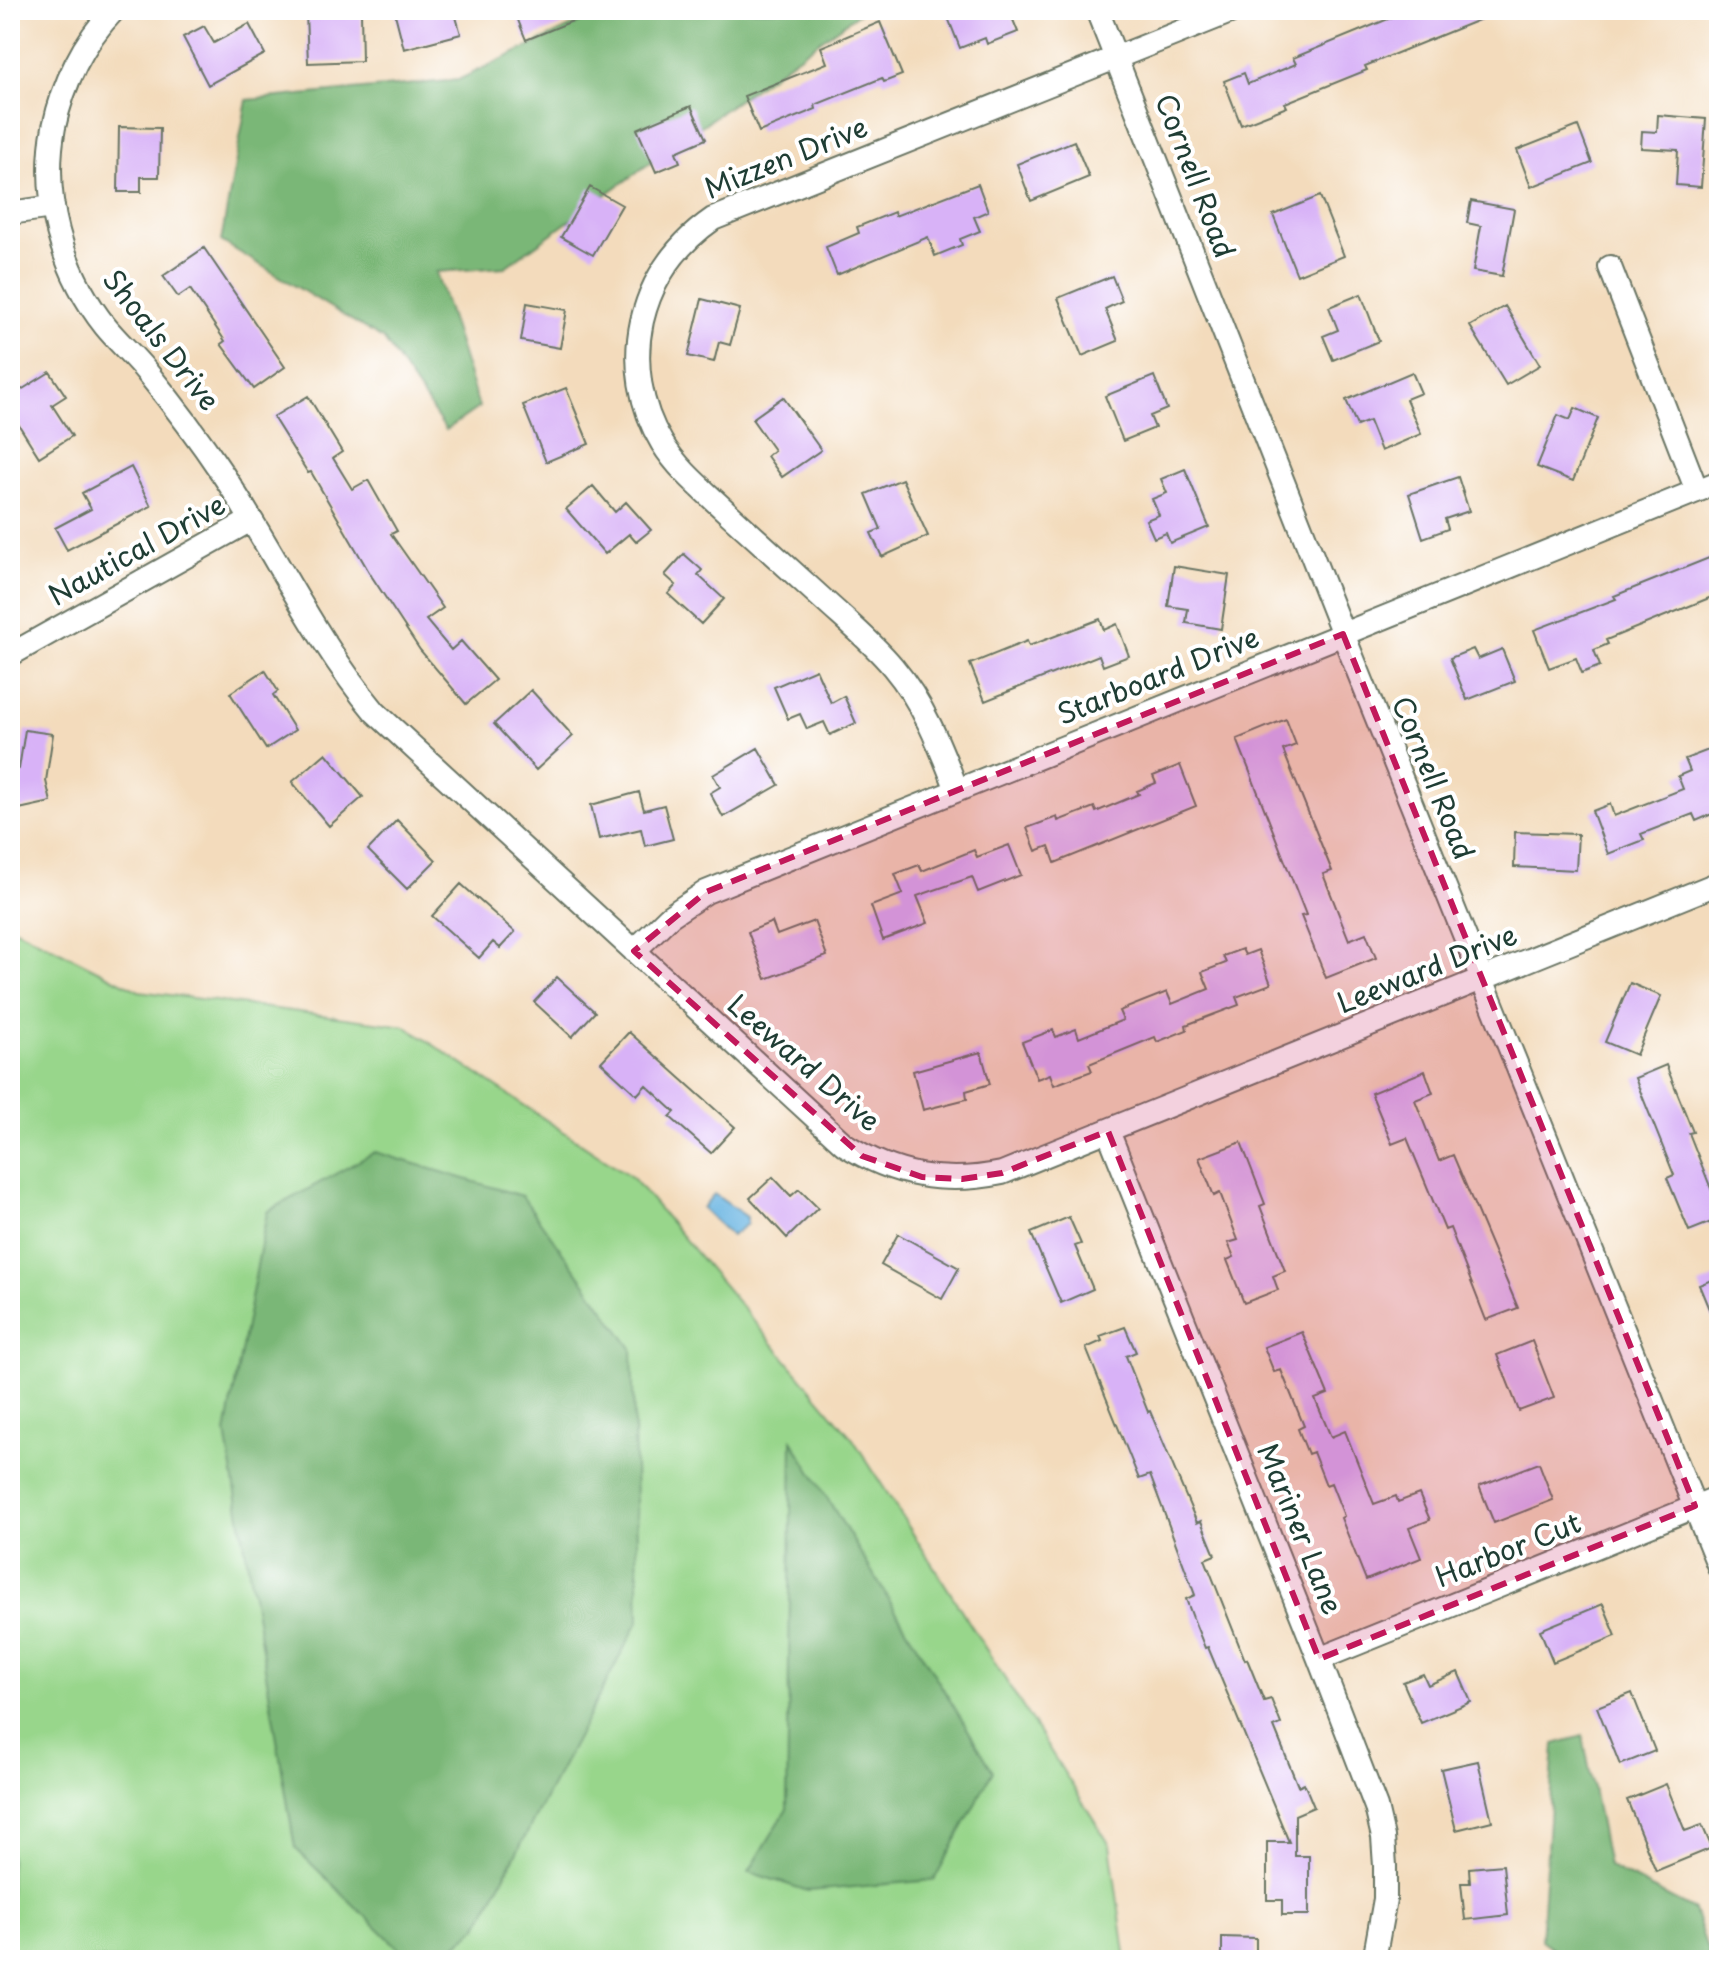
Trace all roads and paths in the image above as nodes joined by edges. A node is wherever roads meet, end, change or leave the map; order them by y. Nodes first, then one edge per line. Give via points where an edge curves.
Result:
1 (114, 10) edge
2 (1097, 10) edge
3 (1235, 10) edge
4 (1116, 58) junction
5 (52, 207) junction
6 (10, 213) edge
7 (1610, 267) dead end
8 (1719, 482) edge
9 (1697, 491) junction
10 (251, 520) junction
11 (1343, 634) junction
12 (10, 655) edge
13 (957, 790) junction
14 (1719, 883) edge
15 (634, 951) junction
16 (1482, 979) junction
17 (1108, 1131) junction
18 (1719, 1497) edge
19 (1695, 1506) junction
20 (1719, 1567) edge
21 (1319, 1659) junction
22 (1374, 1960) edge

1 - 5 street, Shoals Drive via 86,45 64,90 50,159
2 - 4 street, Cornell Road
3 - 4 street, Mizzen Drive
4 - 11 street, Cornell Road
4 - 13 street, Mizzen Drive via 713,219 660,273 640,331 638,370 662,444 695,483 893,666 931,725
5 - 6 street
5 - 10 street, Shoals Drive via 69,264 91,305 176,408
7 - 9 street
8 - 9 street, Starboard Drive
9 - 11 street, Starboard Drive
10 - 12 street, Nautical Drive
10 - 15 street, Leeward Drive via 338,663 375,712
11 - 13 street, Starboard Drive
11 - 16 street, Cornell Road
13 - 15 street, Starboard Drive via 706,892 670,916
14 - 16 street, Leeward Drive
15 - 17 street, Leeward Drive via 844,1144 881,1165 922,1177 982,1177
16 - 17 street, Leeward Drive
16 - 19 street, Cornell Road
17 - 21 street, Mariner Lane
18 - 19 street, Harbor Cut
19 - 20 street, Cornell Road
19 - 21 street, Harbor Cut
21 - 22 street, Mariner Lane via 1383,1837 1385,1899

